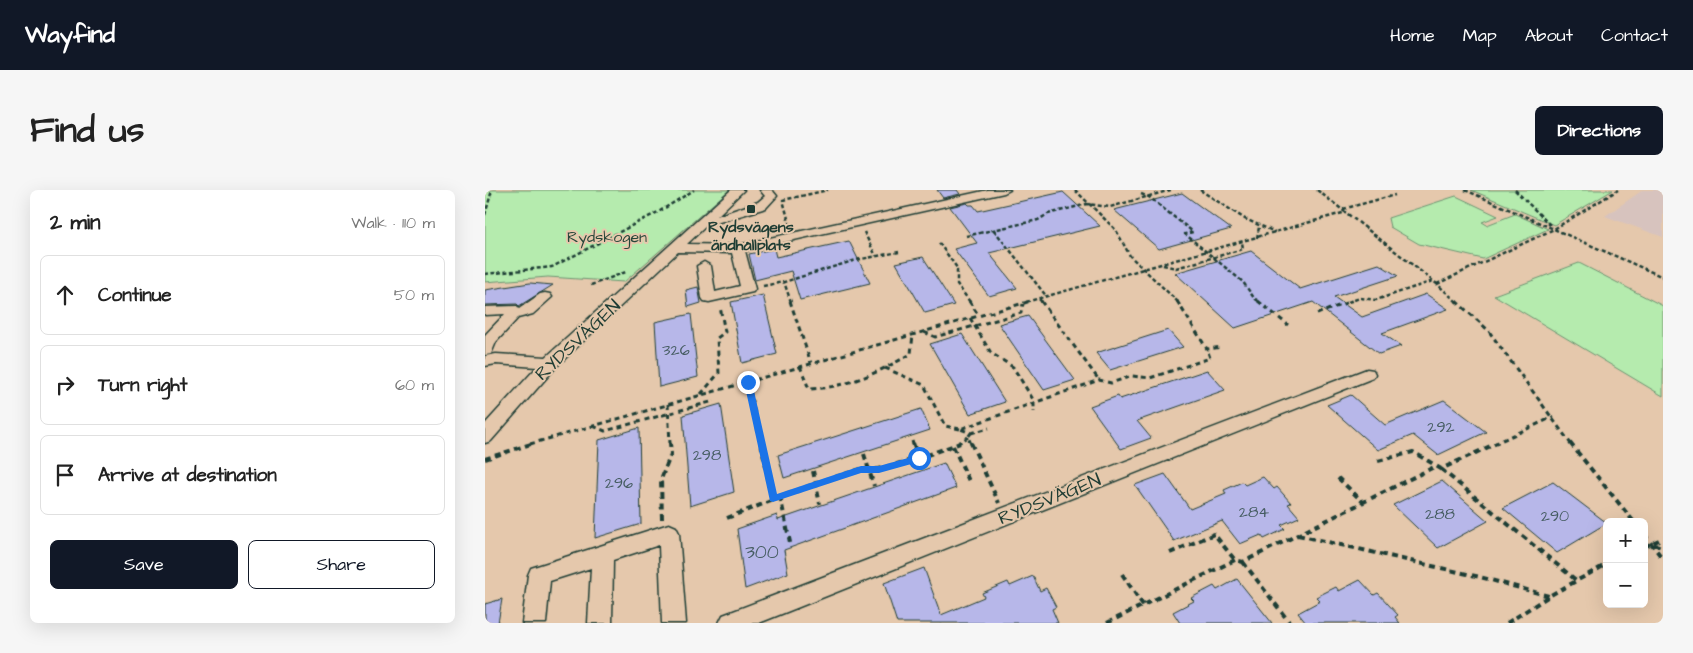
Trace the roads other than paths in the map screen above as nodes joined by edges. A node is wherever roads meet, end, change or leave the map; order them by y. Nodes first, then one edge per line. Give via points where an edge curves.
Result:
1 (739, 190) edge
2 (766, 190) edge
3 (1004, 190) edge
4 (702, 225) junction
5 (676, 248) junction
6 (738, 249) junction
7 (704, 266) dead end
8 (545, 296) dead end
9 (485, 311) edge
10 (513, 315) junction
11 (485, 350) edge
12 (485, 361) edge
13 (550, 363) junction
14 (1367, 374) dead end
15 (485, 436) edge
16 (602, 555) junction
17 (534, 623) edge
18 (600, 623) edge
19 (674, 623) edge
20 (731, 623) edge

1 - 4 street, RYDSVÄGEN
2 - 4 street via 771,196 762,205
3 - 6 street
4 - 5 street, RYDSVÄGEN
5 - 6 street
5 - 13 street, RYDSVÄGEN
6 - 7 street via 748,289 709,298
8 - 10 street via 527,311
9 - 10 street via 512,309
10 - 11 street via 489,340
12 - 13 street
13 - 15 street, RYDSVÄGEN
14 - 20 street, RYDSVÄGEN
16 - 17 street via 539,576
16 - 18 street
16 - 19 street via 669,533

